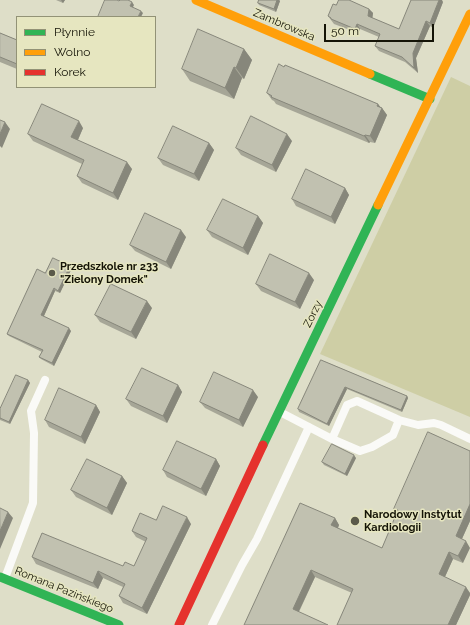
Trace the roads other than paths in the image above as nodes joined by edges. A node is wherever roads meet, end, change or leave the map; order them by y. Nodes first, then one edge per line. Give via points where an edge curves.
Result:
1 (196, 0) edge
2 (470, 14) edge
3 (430, 99) junction
4 (44, 380) dead end
5 (280, 412) junction
6 (399, 420) junction
7 (309, 427) junction
8 (332, 439) junction
9 (470, 439) edge
10 (2, 578) edge
11 (118, 625) edge
12 (179, 625) edge
13 (212, 625) edge

1 - 3 street, Zambrowska
2 - 3 street, Zorzy
3 - 5 street, Zorzy
4 - 10 lane via 31,411 34,433 33,503
5 - 7 lane
5 - 12 street, Zorzy
6 - 8 lane via 393,434 365,450 360,451
6 - 8 lane via 357,401 352,402 347,405
6 - 9 lane via 418,425 434,423
7 - 8 lane
7 - 13 lane via 257,539
10 - 11 street, Romana Pazińskiego

